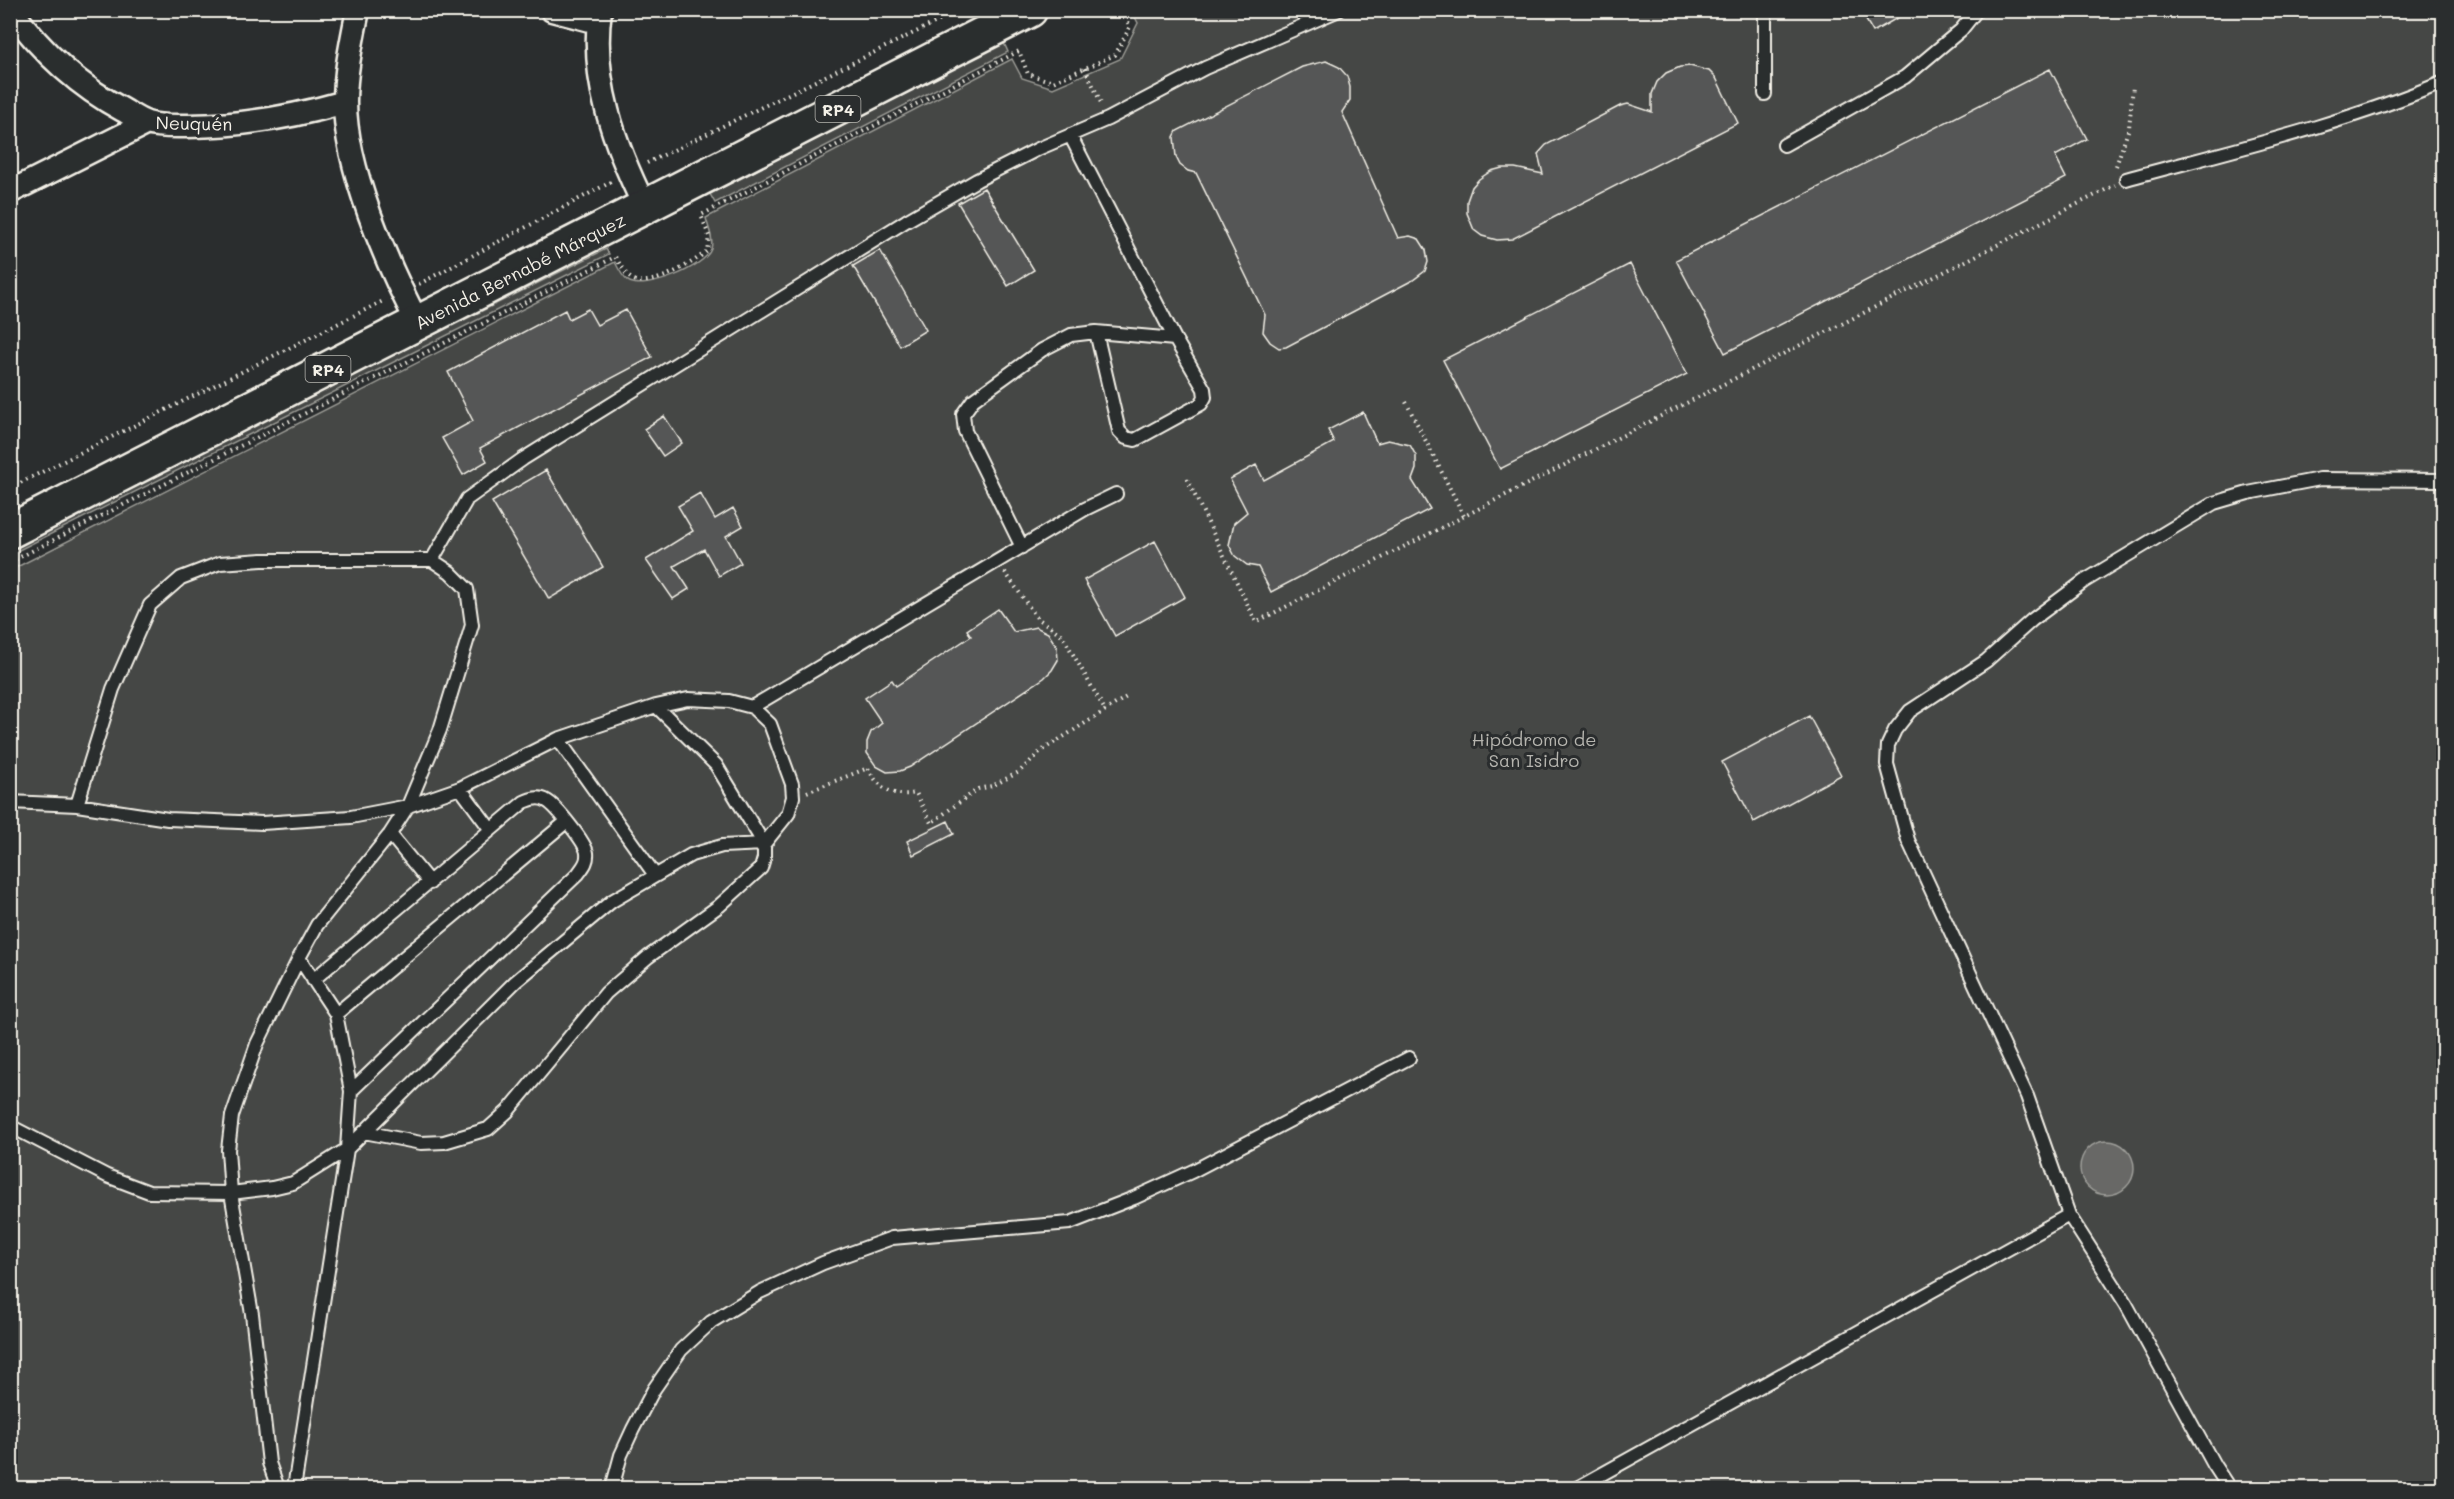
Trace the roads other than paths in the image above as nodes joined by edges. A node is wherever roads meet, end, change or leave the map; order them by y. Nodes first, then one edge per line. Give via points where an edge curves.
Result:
1 (11, 10) edge
2 (358, 10) edge
3 (552, 10) edge
4 (1030, 10) edge
5 (1339, 10) edge
6 (1765, 10) edge
7 (1977, 10) edge
8 (599, 16) edge
9 (2444, 82) edge
10 (1765, 94) dead end
11 (345, 102) junction
12 (147, 123) junction
13 (1070, 135) junction
14 (1784, 145) dead end
15 (2121, 178) road end
16 (10, 192) edge
17 (645, 207) junction
18 (418, 323) junction
19 (1096, 332) junction
20 (1175, 339) junction
21 (2444, 480) edge
22 (1116, 494) dead end
23 (10, 531) edge
24 (1022, 547) junction
25 (432, 560) junction
26 (656, 706) junction
27 (752, 707) junction
28 (558, 739) junction
29 (460, 788) junction
30 (10, 802) edge
31 (77, 805) junction
32 (408, 806) junction
33 (566, 822) junction
34 (491, 830) junction
35 (390, 834) junction
36 (764, 844) junction
37 (655, 875) junction
38 (429, 883) junction
39 (298, 958) junction
40 (313, 980) junction
41 (336, 1014) junction
42 (1409, 1058) dead end
43 (351, 1091) junction
44 (10, 1126) edge
45 (364, 1132) junction
46 (347, 1149) junction
47 (231, 1193) junction
48 (2069, 1215) junction
49 (278, 1488) edge
50 (294, 1488) edge
51 (612, 1488) edge
52 (1577, 1488) edge
53 (2229, 1488) edge

1 - 12 street, Neuquén via 30,36 75,79
2 - 11 street
3 - 8 street
4 - 17 main road, Avenida Bernabé Márquez / RP4
5 - 13 lane
6 - 10 lane
7 - 14 lane via 1961,30 1905,77
8 - 17 street via 599,70 607,118
9 - 15 lane via 2319,128
11 - 12 street, Neuquén via 303,114 223,126
11 - 18 street via 359,184 401,292
12 - 16 street
13 - 20 lane
13 - 25 lane via 1005,165 906,221 524,459 467,499
17 - 18 main road, Avenida Bernabé Márquez / RP4
18 - 23 main road, Avenida Bernabé Márquez / RP4
19 - 20 lane
19 - 20 lane via 1119,431 1135,440 1201,404 1205,397
19 - 24 lane via 1071,335 1042,350 973,400 963,414 965,431
21 - 48 lane via 2320,479 2214,503 2083,582 1986,661 1910,711 1895,730 1888,745 1887,764 1908,840 2027,1096
22 - 24 lane via 1085,508
24 - 27 lane
25 - 31 lane via 220,563 181,578 150,605 113,689
25 - 32 lane via 467,589 472,625 440,730
26 - 27 lane via 688,699 729,701
26 - 28 lane
26 - 36 lane via 716,765
27 - 36 lane via 770,724 792,784 788,814
28 - 29 lane
28 - 37 lane
29 - 32 lane
29 - 34 lane
30 - 31 lane
31 - 32 lane via 168,819 262,823 351,818
32 - 35 lane
33 - 34 lane via 546,800 534,798
33 - 41 lane
33 - 43 lane via 587,849 587,862 578,874
34 - 38 lane
35 - 38 lane
35 - 39 lane via 317,925
36 - 37 lane via 722,846 691,855
36 - 45 lane via 761,868 719,906 606,993 508,1111 488,1129 444,1142 422,1143
37 - 45 lane via 612,901 515,982
38 - 40 lane
39 - 40 lane
39 - 47 lane via 257,1044 232,1116 228,1150
40 - 41 lane
41 - 43 lane
42 - 51 lane via 1193,1171 1070,1223 892,1238 760,1292 711,1322 681,1350 633,1429
43 - 46 lane
44 - 47 lane via 107,1176 149,1192
45 - 46 lane
46 - 47 lane via 293,1183
46 - 50 lane
47 - 49 lane via 252,1314 269,1463
48 - 52 lane
48 - 53 lane via 2126,1304

